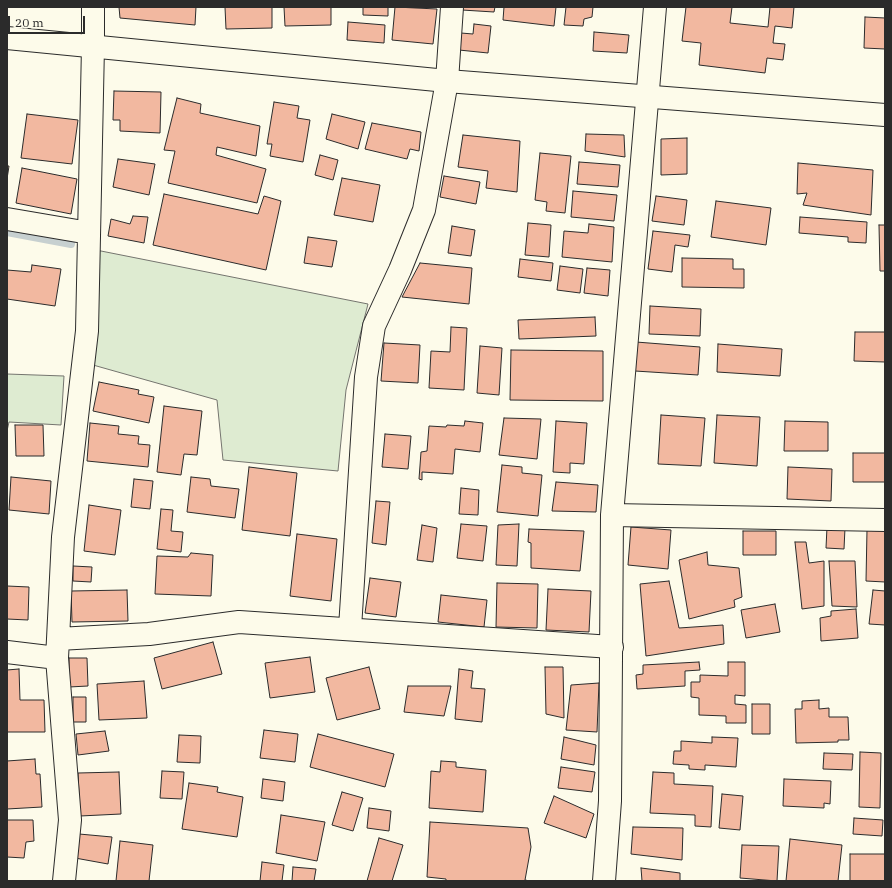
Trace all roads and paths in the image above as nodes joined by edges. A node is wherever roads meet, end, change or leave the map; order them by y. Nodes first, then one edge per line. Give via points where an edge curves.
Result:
1 (93, 7) edge
2 (452, 7) edge
3 (656, 7) edge
4 (7, 38) edge
5 (93, 46) junction
6 (447, 81) junction
7 (647, 96) junction
8 (885, 115) edge
9 (7, 219) edge
10 (89, 233) junction
11 (612, 515) junction
12 (885, 520) edge
13 (350, 628) junction
14 (612, 647) junction
15 (58, 648) junction
16 (7, 652) edge
17 (64, 881) edge
18 (604, 881) edge

1 - 5 street
2 - 6 street
3 - 7 street
4 - 5 street
5 - 6 street
5 - 10 street
6 - 7 street
6 - 13 street via 424,210 374,326 366,377
7 - 8 street
7 - 11 street
9 - 10 street
10 - 15 street via 86,331 63,537
11 - 12 street
11 - 14 street
13 - 14 street
13 - 15 street via 239,622
14 - 18 street via 610,800
15 - 16 street
15 - 17 street via 70,820

